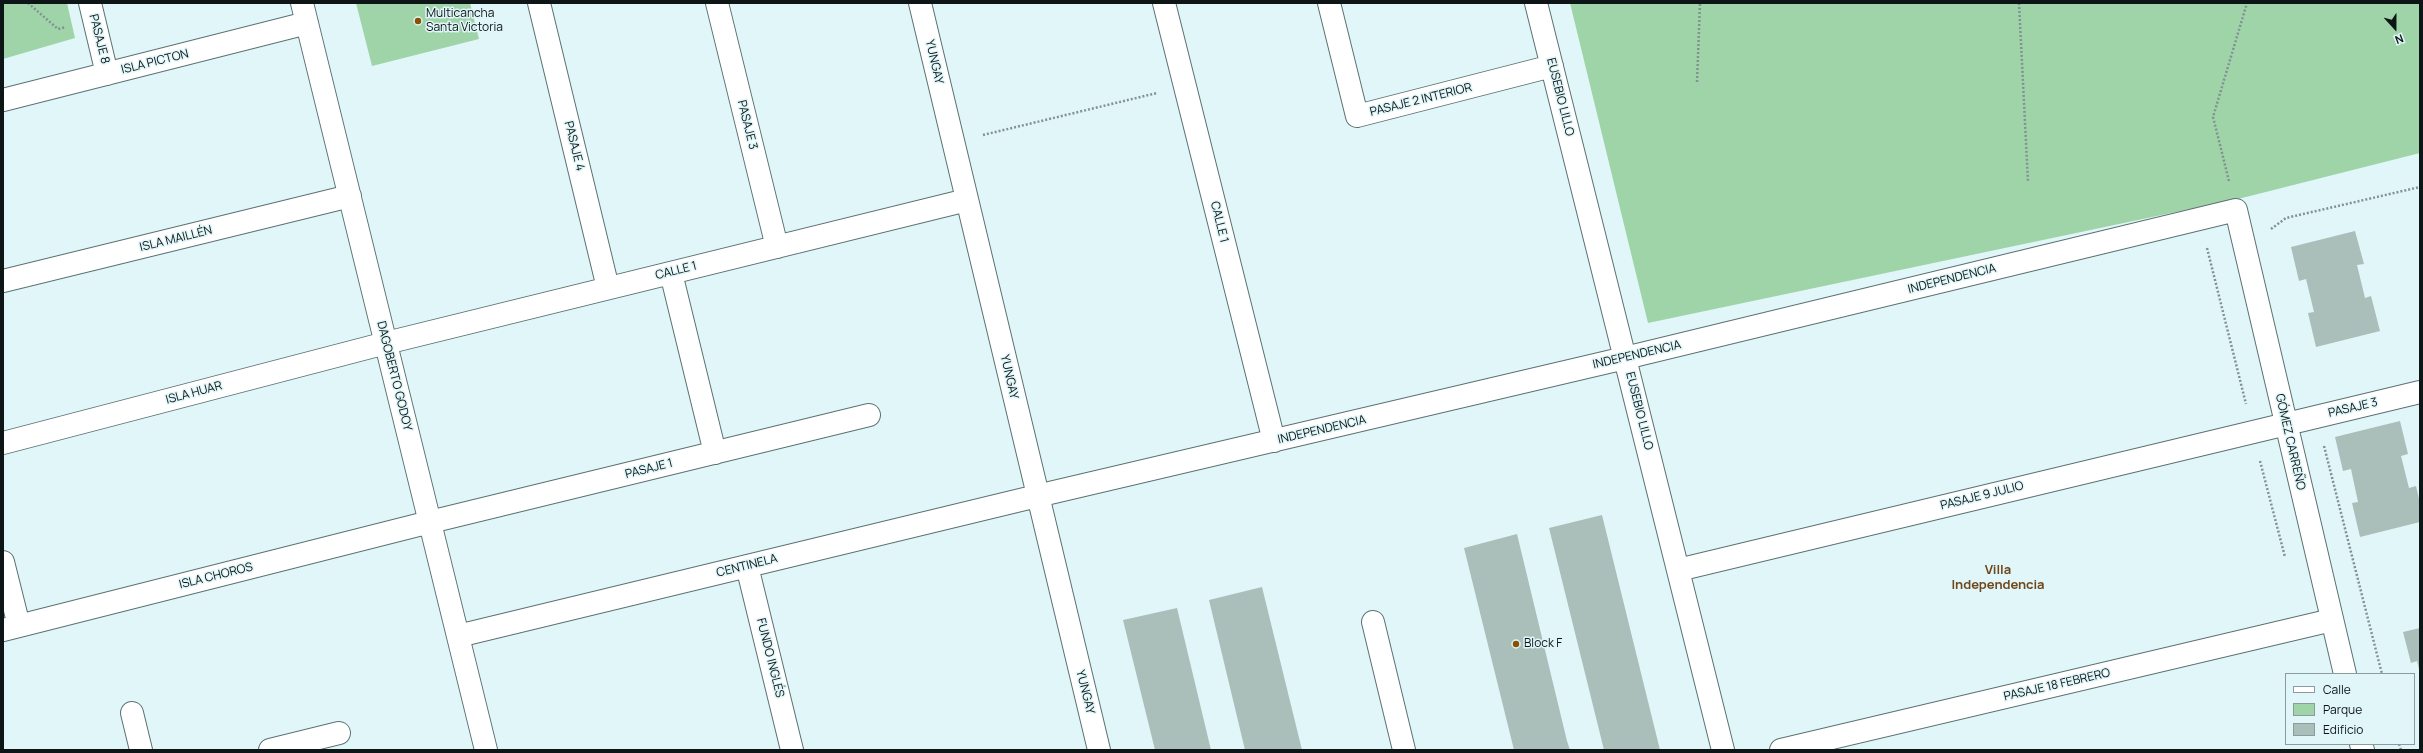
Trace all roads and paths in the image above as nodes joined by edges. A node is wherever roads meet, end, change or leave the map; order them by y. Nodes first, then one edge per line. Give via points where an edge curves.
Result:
1 (28, 3) edge
2 (539, 3) edge
3 (718, 3) edge
4 (920, 3) edge
5 (1164, 3) edge
6 (1329, 3) edge
7 (1536, 3) edge
8 (1700, 3) edge
9 (2019, 3) edge
10 (2247, 3) edge
11 (92, 12) edge
12 (305, 13) edge
13 (1552, 66) junction
14 (108, 74) junction
15 (1697, 82) dead end
16 (1185, 87) junction
17 (3, 100) edge
18 (953, 142) junction
19 (2028, 182) dead end
20 (2420, 187) edge
21 (350, 196) junction
22 (967, 200) junction
23 (2236, 210) junction
24 (2272, 237) dead end
25 (777, 247) junction
26 (671, 273) junction
27 (3, 281) edge
28 (608, 288) junction
29 (386, 343) junction
30 (1625, 358) junction
31 (2420, 392) edge
32 (869, 415) dead end
33 (2317, 416) junction
34 (2286, 423) junction
35 (1274, 441) junction
36 (3, 443) edge
37 (715, 453) junction
38 (1037, 496) junction
39 (430, 522) junction
40 (3, 562) edge
41 (747, 566) junction
42 (1678, 570) junction
43 (2332, 620) junction
44 (1373, 622) dead end
45 (11, 628) edge
46 (458, 636) junction
47 (2345, 673) edge
48 (2382, 673) edge
49 (132, 713) dead end
50 (339, 733) dead end
51 (141, 750) edge
52 (270, 750) edge
53 (486, 750) edge
54 (792, 750) edge
55 (1099, 750) edge
56 (1404, 750) edge
57 (1723, 750) edge
58 (1781, 750) edge

1 - 11 path via 58,29
2 - 28 street, PASAJE 4
3 - 25 street, PASAJE 3
4 - 18 street, YUNGAY
5 - 16 street, CALLE 1
6 - 13 street, PASAJE 2 INTERIOR via 1357,116
7 - 13 street, EUSEBIO LILLO
8 - 15 path
9 - 19 path
10 - 23 path via 2213,117
11 - 14 street, PASAJE 8
12 - 14 street, ISLA PICTON
12 - 21 street, DAGOBERTO GODOY
13 - 30 street, EUSEBIO LILLO
14 - 17 street, ISLA PICTON
16 - 18 path
16 - 35 street, CALLE 1
18 - 22 street, YUNGAY
20 - 24 path via 2286,218 2270,230
21 - 27 street, ISLA MAILLÉN
21 - 29 street, DAGOBERTO GODOY
22 - 25 street, CALLE 1
22 - 38 street, YUNGAY
23 - 30 street, INDEPENDENCIA
23 - 34 street, GÓMEZ CARREÑO
25 - 26 street, CALLE 1
26 - 28 street, CALLE 1
26 - 37 street
28 - 29 street, CALLE 1
29 - 36 street, ISLA HUAR
29 - 39 street, DAGOBERTO GODOY
30 - 35 street, INDEPENDENCIA
30 - 42 street, EUSEBIO LILLO
31 - 33 street, PASAJE 3
32 - 37 street, PASAJE 1
33 - 34 street, PASAJE 3
33 - 48 path
34 - 42 street, PASAJE 9 JULIO
34 - 43 street, GÓMEZ CARREÑO
35 - 38 street, INDEPENDENCIA
37 - 39 street, PASAJE 1
38 - 41 street, CENTINELA
38 - 55 street, YUNGAY
39 - 45 street, ISLA CHOROS
39 - 46 street, DAGOBERTO GODOY
40 - 45 street
41 - 46 street, CENTINELA
41 - 54 street, FUNDO INGLÉS
42 - 57 street, EUSEBIO LILLO
43 - 47 street, GÓMEZ CARREÑO
43 - 58 street, PASAJE 18 FEBRERO
44 - 56 street
46 - 53 street, DAGOBERTO GODOY
49 - 51 street
50 - 52 street

